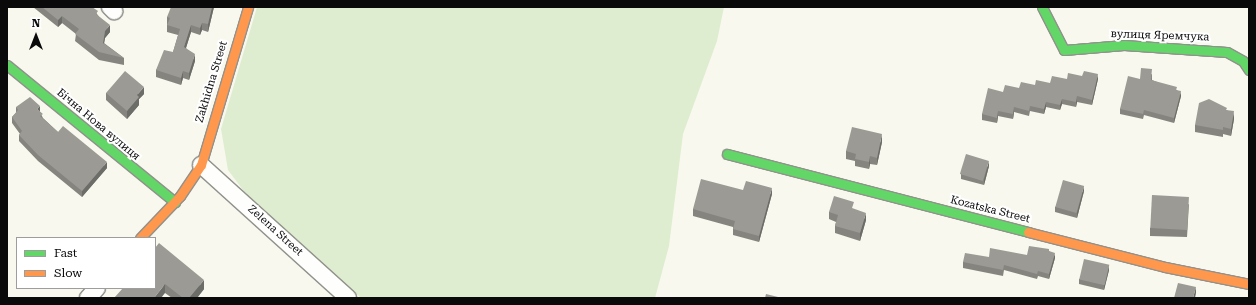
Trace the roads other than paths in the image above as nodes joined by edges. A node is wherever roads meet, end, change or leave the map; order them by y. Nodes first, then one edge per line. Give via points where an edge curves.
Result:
1 (248, 7) edge
2 (1042, 7) edge
3 (7, 65) edge
4 (1249, 70) edge
5 (727, 154) dead end
6 (201, 165) junction
7 (175, 202) junction
8 (141, 237) edge
9 (1249, 284) edge
10 (96, 289) edge
11 (88, 298) edge
12 (348, 298) edge

1 - 6 street, Zakhidna Street
2 - 4 street, вулиця Яремчука via 1064,50 1124,45 1214,50 1227,52 1243,60
3 - 7 street, Бічна Нова вулиця
5 - 9 street, Kozatska Street via 1165,267
6 - 7 street, Zakhidna Street
6 - 12 street, Zelena Street
7 - 8 street, Zakhidna Street
10 - 11 street

